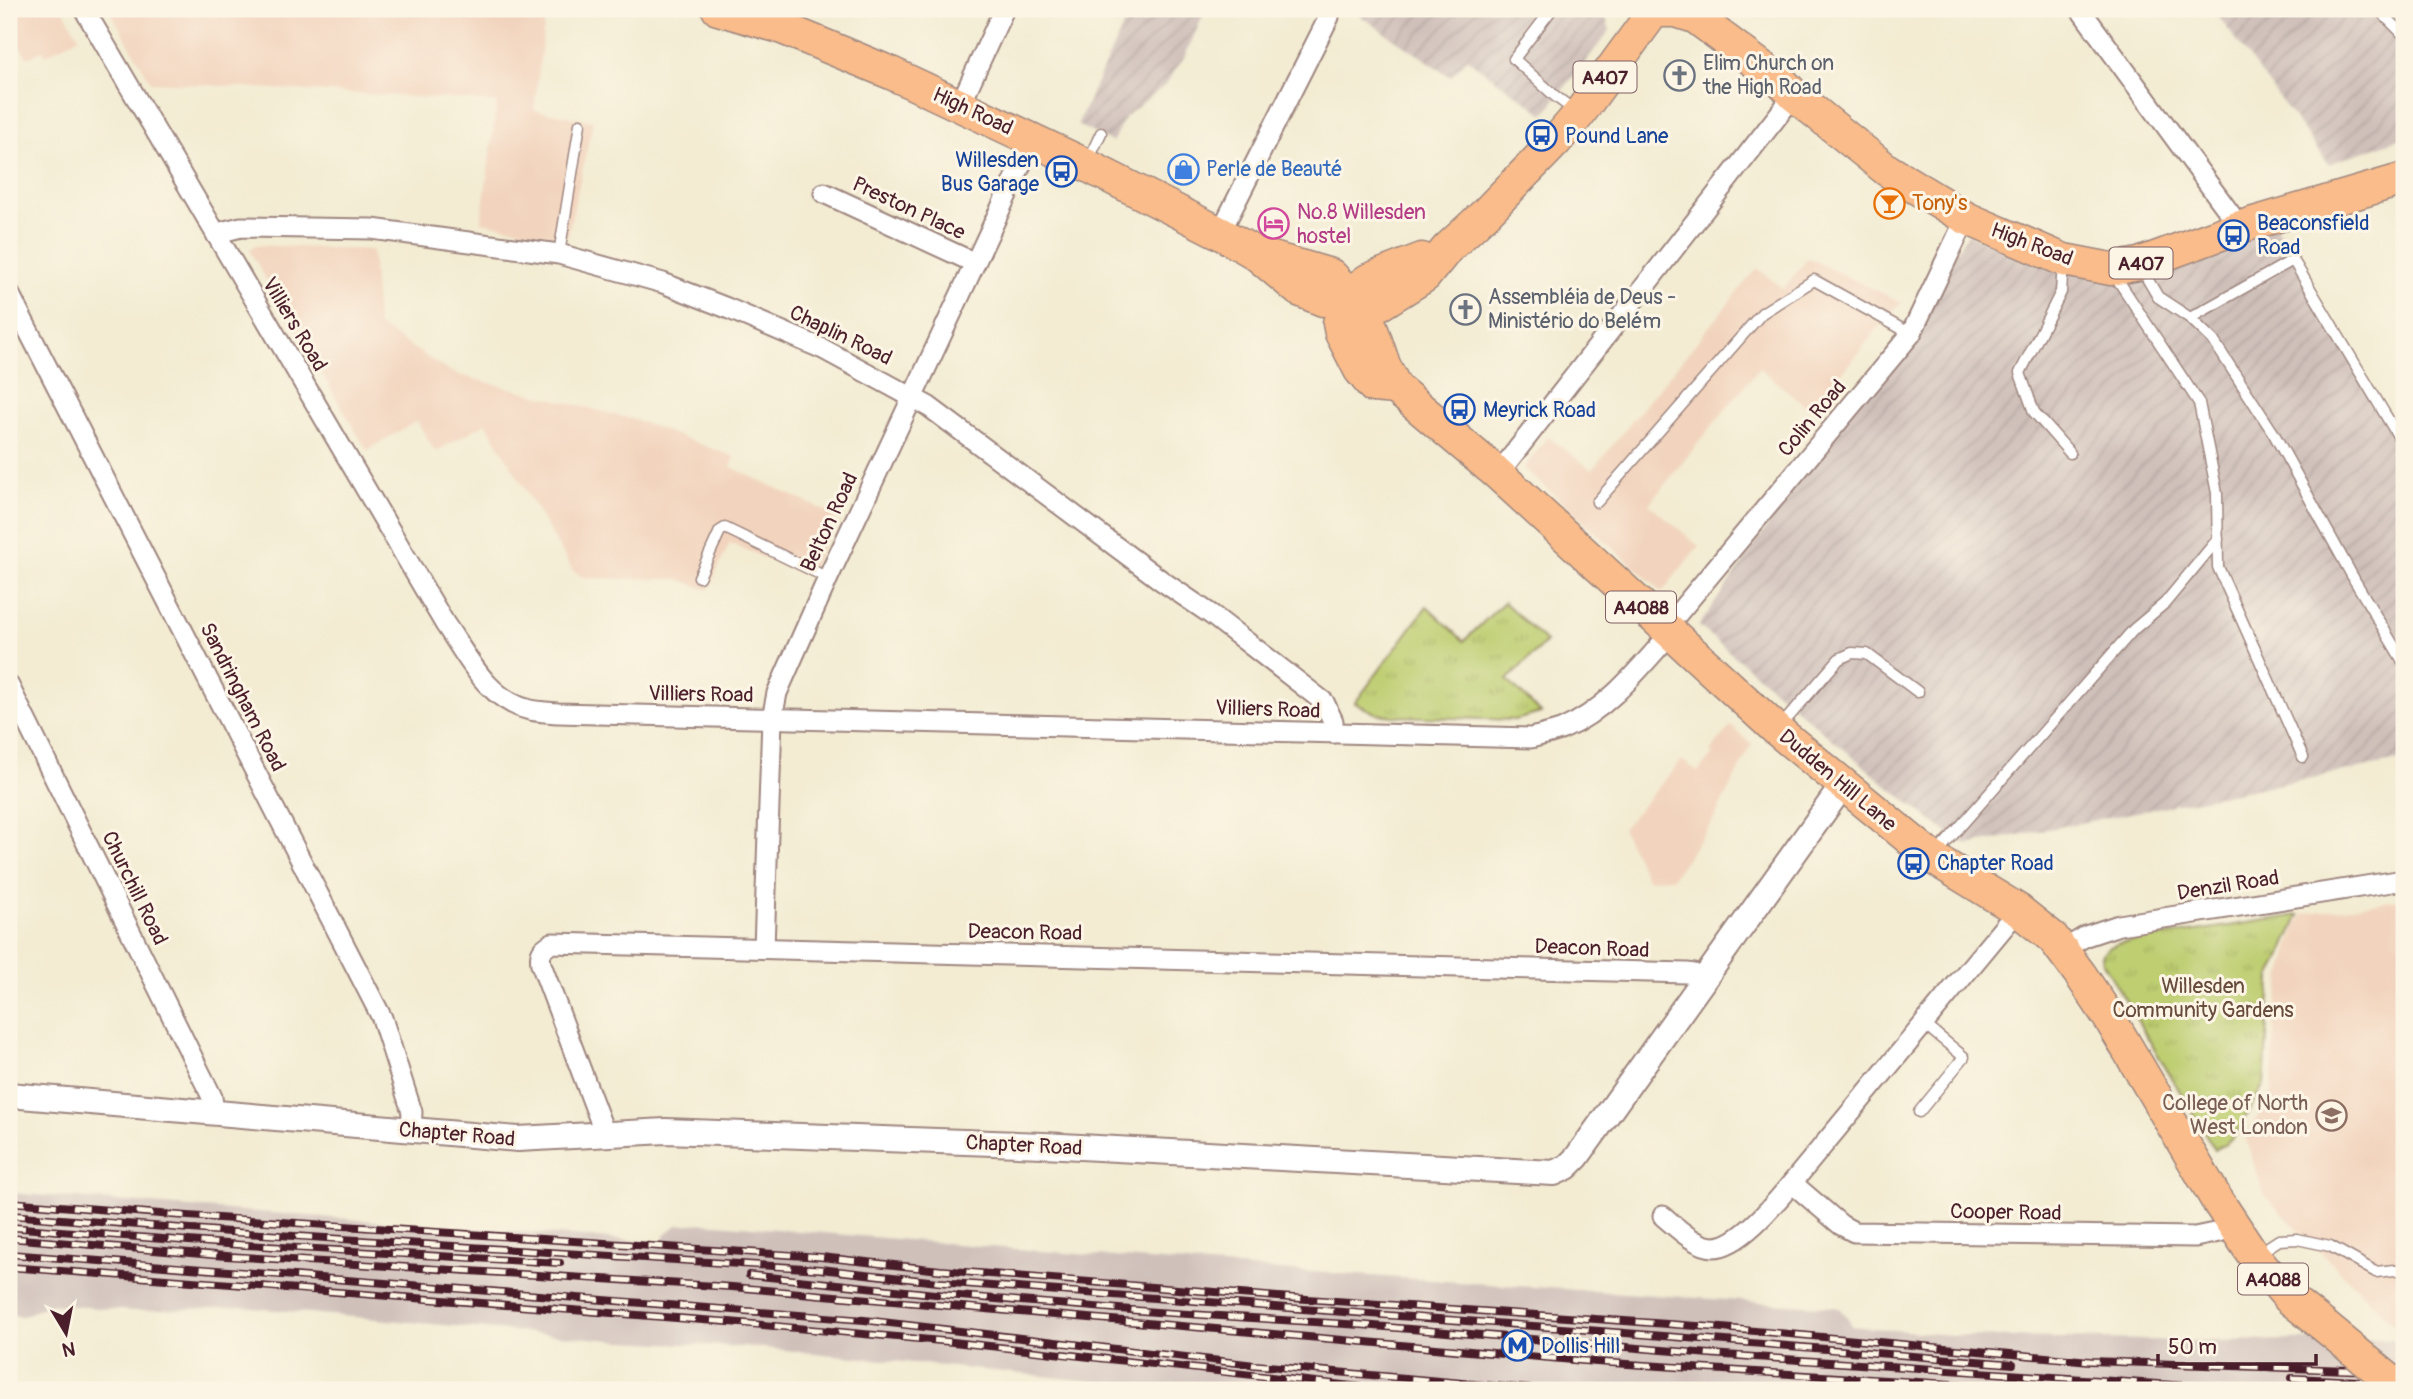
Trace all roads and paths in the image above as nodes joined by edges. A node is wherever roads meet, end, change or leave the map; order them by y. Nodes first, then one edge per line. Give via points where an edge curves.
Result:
1 (84, 9) edge
2 (1004, 9) edge
3 (1552, 9) edge
4 (2080, 9) edge
5 (2378, 9) edge
6 (1653, 10) edge
7 (736, 11) edge
8 (1329, 17) dead end
9 (2404, 35) edge
10 (1794, 94) junction
11 (960, 104) junction
12 (1579, 114) junction
13 (580, 124) dead end
14 (1101, 133) dead end
15 (1033, 139) junction
16 (1086, 164) junction
17 (2404, 179) edge
18 (824, 193) dead end
19 (1966, 218) junction
20 (2240, 227) junction
21 (1220, 233) junction
22 (217, 236) junction
23 (559, 254) junction
24 (2064, 260) junction
25 (975, 263) junction
26 (2125, 267) junction
27 (9, 293) edge
28 (1349, 294) junction
29 (2190, 318) junction
30 (1911, 334) junction
31 (913, 398) junction
32 (2404, 446) edge
33 (2070, 453) dead end
34 (1498, 474) junction
35 (1598, 502) dead end
36 (2218, 539) junction
37 (699, 577) dead end
38 (828, 578) junction
39 (1668, 631) junction
40 (2404, 663) edge
41 (9, 685) edge
42 (1918, 692) dead end
43 (772, 719) junction
44 (1777, 730) junction
45 (1333, 733) junction
46 (2303, 757) dead end
47 (1843, 785) junction
48 (1933, 858) junction
49 (2404, 880) edge
50 (2018, 910) junction
51 (764, 948) junction
52 (2063, 950) junction
53 (1704, 981) junction
54 (1924, 1024) junction
55 (9, 1095) edge
56 (1919, 1112) dead end
57 (214, 1114) junction
58 (411, 1130) junction
59 (605, 1134) junction
60 (1792, 1182) junction
61 (1663, 1216) dead end
62 (2233, 1223) junction
63 (2255, 1256) junction
64 (2404, 1269) edge
65 (2402, 1390) edge

1 - 22 street, Villiers Road
2 - 11 street
3 - 12 lane via 1514,59
4 - 20 street
5 - 9 lane
6 - 10 main road, High Road / A407 via 1695,17
6 - 12 main road, High Road / A407
7 - 11 main road, High Road / A407
8 - 21 street
10 - 19 main road, High Road / A407 via 1887,170
10 - 34 street
11 - 15 main road, High Road / A407
12 - 28 main road, High Road / A407 via 1447,249 1368,280
13 - 23 lane
14 - 16 lane
15 - 16 main road, High Road / A407
15 - 25 street, Belton Road
16 - 21 main road, High Road / A407
17 - 20 main road, A407
18 - 25 street, Preston Place
19 - 24 main road, High Road / A407
19 - 30 street, Colin Road
20 - 26 main road, A407
21 - 28 main road, High Road / A407 via 1255,253 1299,290 1323,300
22 - 23 street, Chaplin Road via 241,227 372,229
22 - 43 street, Villiers Road via 445,624 488,687 529,710
23 - 31 street, Chaplin Road via 727,308 823,349
24 - 26 main road, High Road / A407
24 - 33 lane via 2061,292 2020,373 2034,412
25 - 31 street, Belton Road
26 - 29 lane
26 - 36 lane via 2199,403 2217,493
27 - 58 street, Sandringham Road via 382,1018 412,1112
28 - 34 main road, Dudden Hill Lane / A4088 via 1339,323 1346,346 1373,386 1396,388
29 - 32 lane via 2293,260
29 - 40 lane via 2213,340 2274,434
30 - 35 lane via 1814,280 1762,313
30 - 39 street, Colin Road
31 - 38 street, Belton Road
31 - 45 street, Chaplin Road via 1324,702
34 - 39 main road, Dudden Hill Lane / A4088
36 - 46 lane via 2218,567
36 - 48 lane
37 - 38 lane via 725,528
38 - 43 street, Belton Road via 777,693
39 - 44 main road, Dudden Hill Lane / A4088
39 - 45 street, Villiers Road via 1616,693 1563,729 1531,738
41 - 57 street, Churchill Road via 212,1097
42 - 44 lane via 1867,654 1852,653 1839,659
43 - 45 street, Villiers Road
43 - 51 street, Belton Road
44 - 47 main road, Dudden Hill Lane / A4088
47 - 48 main road, Dudden Hill Lane / A4088
47 - 53 street, Chapter Road
48 - 50 main road, Dudden Hill Lane / A4088
49 - 52 street, Denzil Road via 2119,925
50 - 52 main road, Dudden Hill Lane / A4088
50 - 54 street
51 - 53 street, Deacon Road via 1694,974
51 - 59 street, Deacon Road via 561,942 542,949 541,964
52 - 62 main road, Dudden Hill Lane / A4088
53 - 59 street, Chapter Road via 1577,1157 1554,1173 1044,1146 666,1131
54 - 56 lane via 1964,1057
54 - 60 street
55 - 57 street, Chapter Road
57 - 58 street, Chapter Road
58 - 59 street, Chapter Road via 518,1139
60 - 61 street via 1760,1220 1728,1243 1713,1247 1699,1243
60 - 62 street, Cooper Road via 1854,1232 2195,1237 2219,1232
62 - 63 main road, Dudden Hill Lane / A4088
63 - 64 lane via 2279,1240 2297,1240 2330,1246 2376,1272
63 - 65 main road, Dudden Hill Lane / A4088, bridge via 2290,1298

